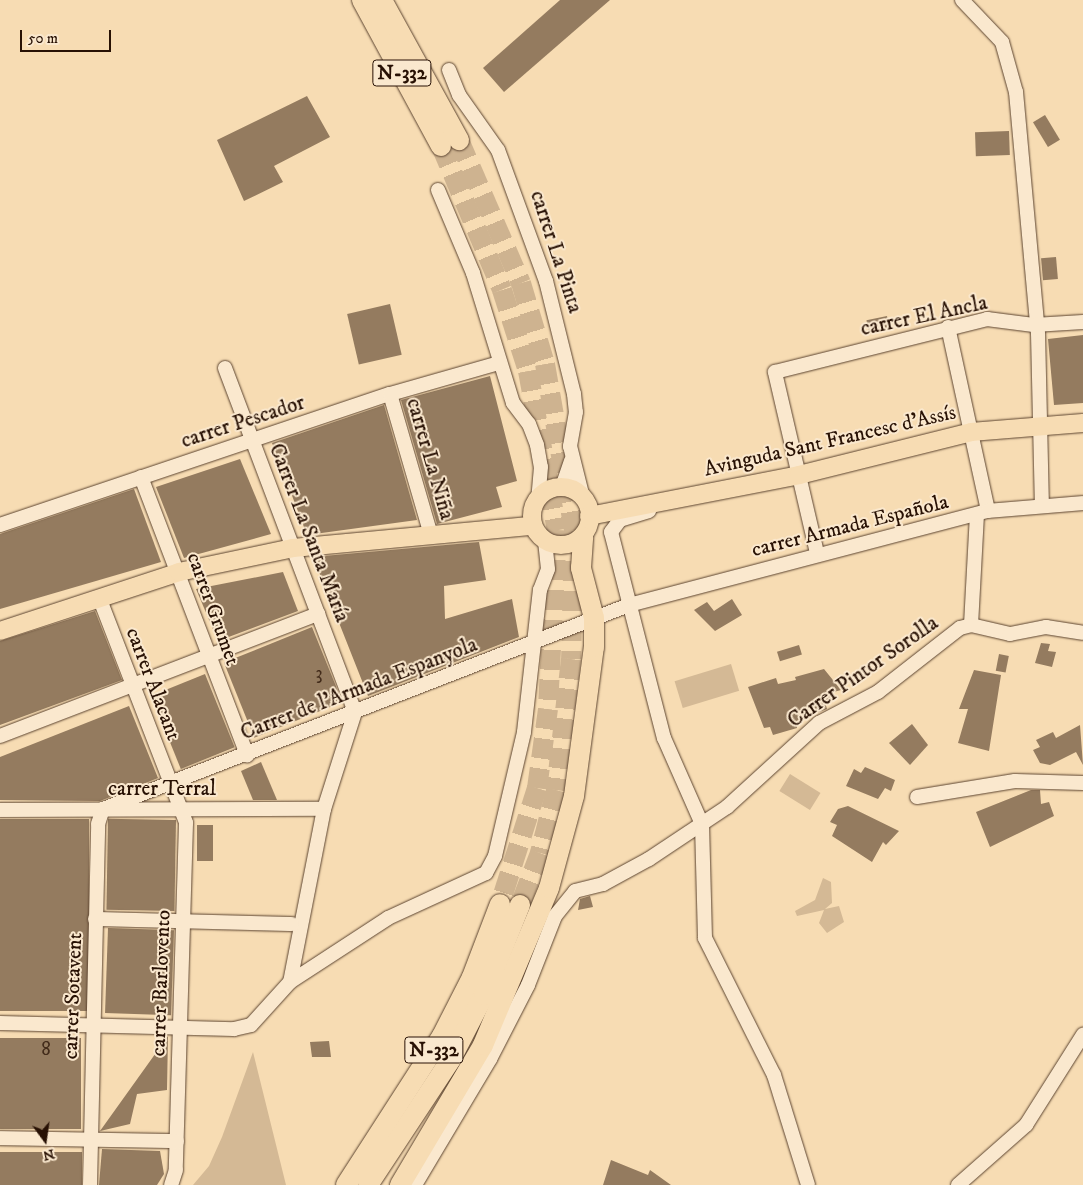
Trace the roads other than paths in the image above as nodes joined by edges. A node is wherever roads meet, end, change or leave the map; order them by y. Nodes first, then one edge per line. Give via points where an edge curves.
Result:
1 (362, 0) edge
2 (382, 0) edge
3 (962, 0) edge
4 (449, 70) dead end
5 (438, 190) dead end
6 (1083, 322) edge
7 (1034, 325) junction
8 (948, 327) junction
9 (500, 364) junction
10 (225, 368) dead end
11 (390, 394) junction
12 (1083, 423) edge
13 (1042, 426) junction
14 (971, 432) junction
15 (252, 440) junction
16 (571, 462) junction
17 (799, 474) junction
18 (141, 477) junction
19 (562, 487) junction
20 (582, 494) junction
21 (703, 494) junction
22 (538, 498) junction
23 (1083, 503) edge
24 (1042, 506) junction
25 (982, 513) junction
26 (589, 516) junction
27 (0, 525) edge
28 (532, 526) junction
29 (431, 535) junction
30 (583, 537) junction
31 (544, 542) junction
32 (293, 548) junction
33 (817, 553) junction
34 (179, 572) junction
35 (98, 597) junction
36 (630, 604) junction
37 (318, 614) junction
38 (594, 618) junction
39 (971, 625) junction
40 (0, 631) edge
41 (1083, 633) edge
42 (536, 641) junction
43 (209, 656) junction
44 (132, 685) junction
45 (355, 712) junction
46 (0, 736) edge
47 (247, 755) junction
48 (1083, 782) edge
49 (170, 785) junction
50 (917, 797) dead end
51 (103, 809) junction
52 (181, 809) junction
53 (324, 809) junction
54 (0, 810) edge
55 (702, 824) junction
56 (95, 919) junction
57 (183, 921) junction
58 (292, 924) dead end
59 (290, 982) junction
60 (0, 1023) edge
61 (92, 1024) junction
62 (180, 1025) junction
63 (1083, 1035) edge
64 (0, 1138) edge
65 (90, 1140) junction
66 (177, 1141) junction
67 (90, 1185) edge
68 (171, 1185) edge
69 (346, 1185) edge
70 (368, 1185) edge
71 (400, 1185) edge
72 (415, 1185) edge
73 (808, 1185) edge
74 (958, 1185) edge

1 - 2 highway, N-332 via 450,143
3 - 7 street via 1002,42 1011,68
4 - 16 street, carrer La Pinta via 459,95 498,150 546,281 574,394
5 - 9 street via 473,273
6 - 7 street, carrer El Ancla
7 - 8 street, carrer El Ancla via 988,319
7 - 13 street
8 - 14 street
8 - 17 street, carrer El Ancla via 775,372
9 - 11 street, carrer Pescador
9 - 22 street via 513,403 530,424 537,445 541,467
10 - 15 street, Carrer La Santa María
11 - 15 street, carrer Pescador
11 - 29 street, carrer La Niña
12 - 13 main road, Avinguda Sant Francesc d'Assís
13 - 14 main road, Avinguda Sant Francesc d'Assís
13 - 24 street
14 - 17 main road, Avinguda Sant Francesc d'Assís
14 - 25 street
15 - 18 street, carrer Pescador
15 - 32 street, Carrer La Santa María
16 - 19 street, carrer La Pinta
16 - 20 street, carrer La Pinta
17 - 21 main road, Avinguda Sant Francesc d'Assís
17 - 33 street
18 - 27 street, carrer Pescador
18 - 34 street, carrer Grumet
19 - 20 main road
19 - 22 main road
20 - 26 main road
21 - 26 main road, Avinguda Sant Francesc d'Assís
21 - 36 street via 615,524 612,532
22 - 28 main road via 532,509
23 - 24 street, carrer Armada Española
24 - 25 street, carrer Armada Española
25 - 33 street, carrer Armada Española
25 - 39 street
26 - 30 main road
28 - 29 main road
28 - 31 main road
29 - 32 main road
30 - 31 main road via 570,545
30 - 38 highway via 581,568
31 - 42 street via 548,570 540,590
32 - 34 main road
32 - 37 street, Carrer La Santa María
33 - 36 street, carrer Armada Española
34 - 35 main road
34 - 43 street, carrer Grumet
35 - 40 main road
35 - 44 street, carrer Alacant
36 - 38 street, Carrer de l'Armada Espanyola
36 - 55 street via 664,738
37 - 43 street
37 - 45 street, Carrer La Santa María
38 - 42 street, Carrer de l'Armada Espanyola
38 - 71 highway via 590,687 574,796 549,888 483,1045
39 - 41 street, Carrer Pintor Sorolla via 995,633 1046,627
39 - 55 street, Carrer Pintor Sorolla via 960,628 878,692 819,723 760,779
42 - 45 street, Carrer de l'Armada Espanyola
42 - 59 street via 524,732 495,856 486,873 388,918
43 - 44 street
43 - 47 street, carrer Grumet
44 - 46 street
44 - 49 street, carrer Alacant
45 - 47 street, Carrer de l'Armada Espanyola
45 - 53 street
47 - 49 street, Carrer de l'Armada Espanyola
48 - 50 street via 1015,781
49 - 51 street, Carrer de l'Armada Espanyola
49 - 52 street, carrer Barlovento
51 - 52 street, carrer Terral
51 - 54 street, carrer Terral
51 - 56 street, carrer Sotavent via 98,824
52 - 53 street, carrer Terral
52 - 57 street, carrer Barlovento via 186,823
53 - 59 street
55 - 72 street, Carrer Pintor Sorolla via 650,860 603,884 575,891 563,902 490,1059
55 - 73 street via 705,938 774,1075
56 - 57 street
56 - 61 street, carrer Sotavent
57 - 58 street
57 - 62 street, carrer Barlovento
59 - 62 street via 251,1025 234,1029
60 - 61 street
61 - 62 street
61 - 65 street, carrer Sotavent
62 - 66 street, carrer Barlovento
63 - 74 street via 1026,1125
64 - 65 street
65 - 66 street
65 - 67 street, carrer Sotavent
66 - 68 street, carrer Barlovento
69 - 70 highway, N-332 via 431,1056 510,904 484,995 450,1059

